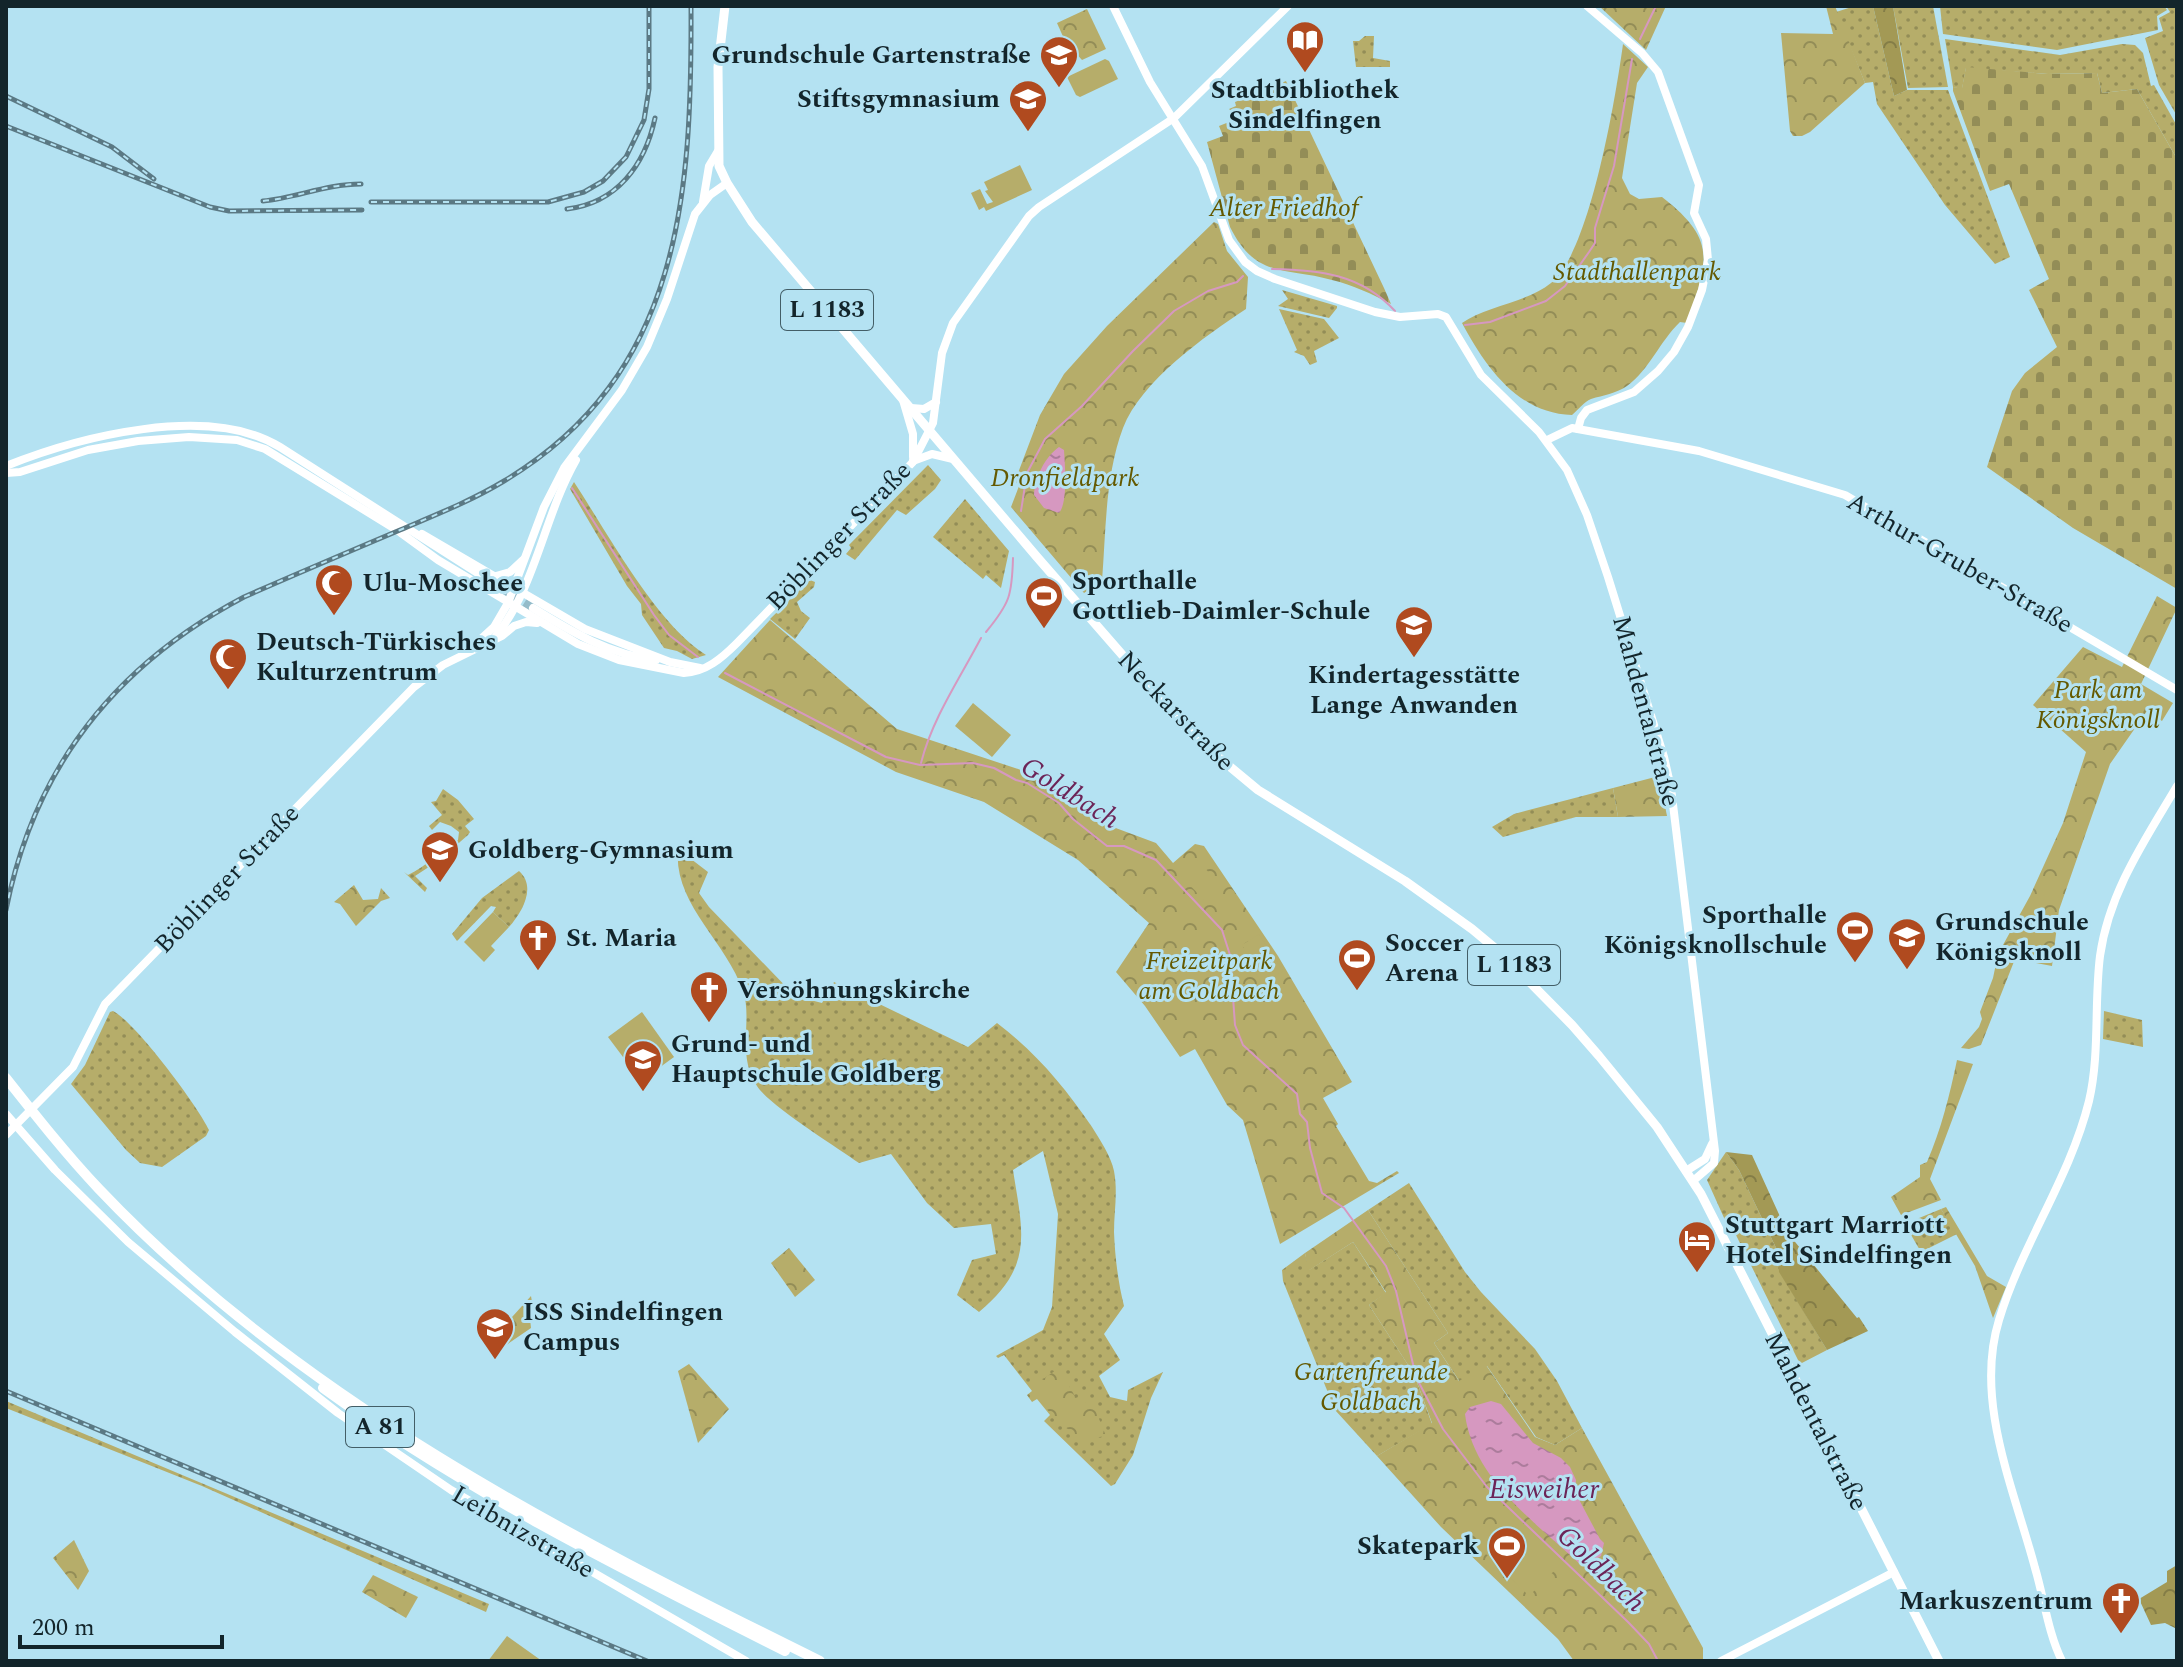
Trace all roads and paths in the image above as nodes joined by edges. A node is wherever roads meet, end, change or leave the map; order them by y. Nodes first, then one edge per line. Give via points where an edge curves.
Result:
1 (725, 6) edge
2 (1113, 6) edge
3 (1288, 6) edge
4 (1587, 6) edge
5 (1174, 118) junction
6 (718, 151) junction
7 (727, 183) junction
8 (703, 202) junction
9 (902, 397) junction
10 (936, 402) junction
11 (911, 408) junction
12 (1578, 429) junction
13 (930, 431) junction
14 (1547, 440) junction
15 (582, 445) junction
16 (953, 459) junction
17 (913, 462) junction
18 (6, 466) edge
19 (6, 473) edge
20 (406, 531) junction
21 (526, 556) junction
22 (496, 576) junction
23 (519, 589) junction
24 (504, 590) tunnel mouth
25 (512, 605) junction
26 (534, 609) junction
27 (540, 623) junction
28 (493, 640) junction
29 (468, 651) junction
30 (633, 657) junction
31 (670, 662) junction
32 (642, 664) junction
33 (704, 668) junction
34 (2177, 690) edge
35 (2177, 786) edge
36 (6, 1078) edge
37 (6, 1088) edge
38 (6, 1114) edge
39 (8, 1133) edge
40 (1713, 1140) junction
41 (1686, 1171) junction
42 (1693, 1181) junction
43 (1894, 1572) junction
44 (746, 1661) edge
45 (804, 1661) edge
46 (820, 1661) edge
47 (1721, 1661) edge
48 (1939, 1661) edge
49 (2062, 1661) edge

1 - 6 main road, L 1183 via 718,67
2 - 5 main road
3 - 5 main road, Böblinger Straße
4 - 12 main road via 1658,72 1700,191 1694,213 1707,243 1707,267 1674,352 1629,395 1587,410
5 - 10 main road, Böblinger Straße via 1029,216 953,323 942,353
5 - 14 main road, Mahdentalstraße via 1202,166 1232,245 1245,262 1262,274 1386,314 1443,315 1481,375
6 - 7 main road, L 1183
6 - 8 main road via 709,166
7 - 8 main road
7 - 9 main road, Neckarstraße / L 1183 via 760,232
8 - 15 main road via 647,347
9 - 11 main road, Neckarstraße / L 1183
9 - 17 main road via 913,434
10 - 11 main road
10 - 13 main road, Böblinger Straße
11 - 13 main road, Neckarstraße / L 1183
12 - 14 main road, Arthur-Gruber-Straße
12 - 34 main road, Arthur-Gruber-Straße via 1716,454 1858,501
13 - 16 main road, Neckarstraße / L 1183
13 - 17 main road, Böblinger Straße
14 - 40 main road, Mahdentalstraße via 1587,515 1668,770
15 - 21 main road via 548,498
15 - 23 main road
16 - 17 main road via 932,454
16 - 41 main road, Neckarstraße / L 1183 via 1193,736 1258,790 1405,881 1502,954 1592,1049
17 - 33 main road, Böblinger Straße via 731,649
18 - 20 main road via 127,433 239,430 269,440
19 - 20 main road via 120,444 181,437 230,439 265,449
20 - 22 main road via 447,546
20 - 24 main road
20 - 25 main road via 438,560
21 - 22 main road via 514,570
21 - 23 main road
22 - 23 main road
23 - 25 main road, Böblinger Straße
23 - 26 main road
25 - 26 main road
25 - 28 main road, Böblinger Straße
25 - 29 main road, Böblinger Straße
26 - 27 main road
26 - 30 main road via 582,637
26 - 31 main road
27 - 28 main road, Böblinger Straße via 520,623
27 - 32 main road via 599,654
28 - 29 main road, Böblinger Straße
29 - 39 main road, Böblinger Straße via 414,687 111,998 75,1063
30 - 31 main road
30 - 32 main road
31 - 33 main road
32 - 33 main road via 684,673
35 - 49 main road via 2133,859 2116,899 2100,956 2095,1059 2085,1116 2004,1306 1992,1349 1992,1395 2002,1449
36 - 46 highway, A 81 via 67,1153 148,1237 308,1370 499,1494
37 - 45 highway, A 81 via 63,1157 151,1247 336,1397 493,1499
38 - 44 main road, Leibnizstraße via 128,1242 308,1390 408,1463
40 - 41 main road via 1708,1156
40 - 42 main road, Mahdentalstraße via 1714,1163
41 - 42 main road, Mahdentalstraße / L 1183
42 - 43 main road, Mahdentalstraße / L 1183
43 - 47 main road
43 - 48 main road, Mahdentalstraße / L 1183

